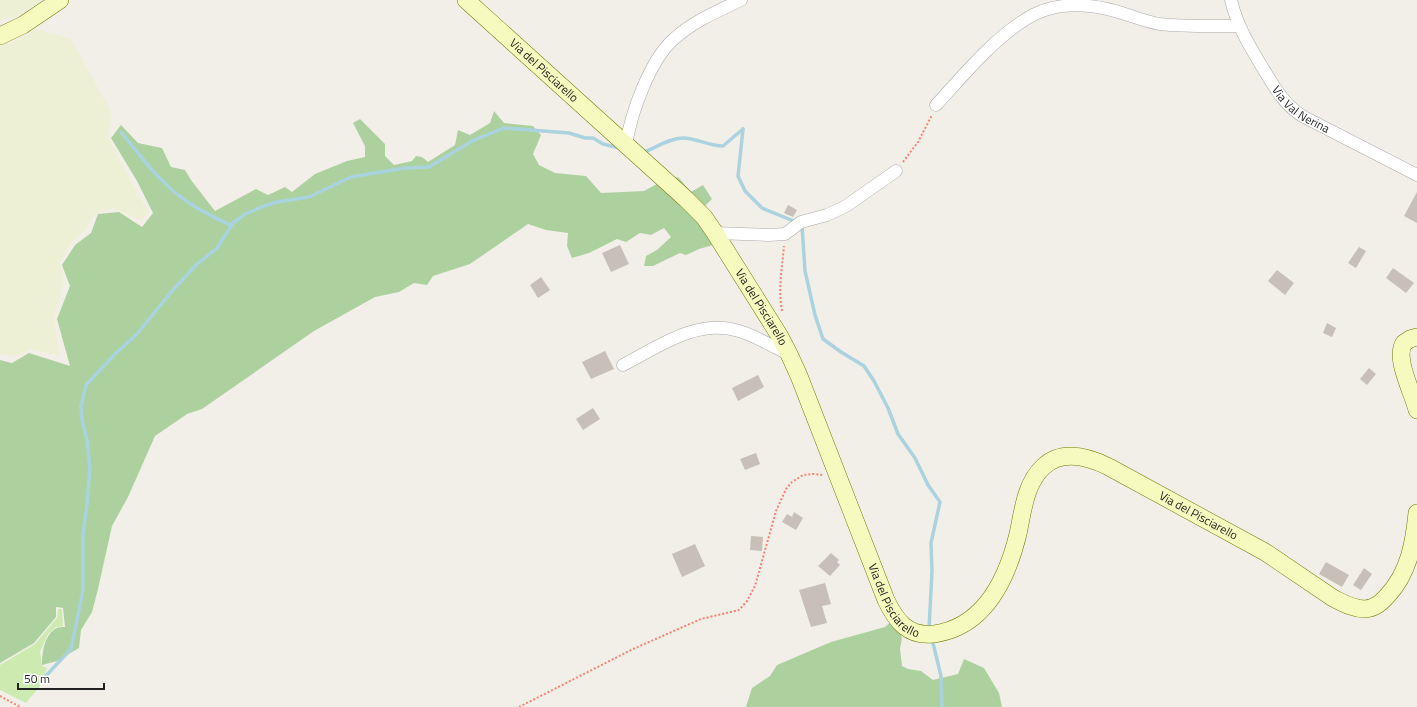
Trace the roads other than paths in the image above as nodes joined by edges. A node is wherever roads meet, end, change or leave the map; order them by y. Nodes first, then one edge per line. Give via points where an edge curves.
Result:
1 (60, 0) edge
2 (466, 0) edge
3 (741, 0) edge
4 (1231, 0) edge
5 (1239, 26) junction
6 (0, 36) edge
7 (936, 105) road end
8 (626, 145) junction
9 (896, 171) road end
10 (1417, 175) edge
11 (715, 233) junction
12 (1417, 337) edge
13 (789, 354) junction
14 (623, 365) dead end
15 (1417, 410) edge
16 (1417, 513) edge

1 - 6 street via 23,25
2 - 8 street, Via del Pisciarello
3 - 8 street via 690,27 674,38 664,50 653,67 637,103
4 - 5 street, Via Val Nerina
5 - 7 street via 1159,24 1085,4 1047,9 1008,31
5 - 10 street, Via Val Nerina via 1279,94 1291,108
8 - 11 street, Via del Pisciarello via 690,203
9 - 11 street via 846,206 827,215 801,222 785,234
11 - 13 street, Via del Pisciarello
12 - 15 street via 1404,343 1400,354
13 - 14 street via 742,332 710,327 680,336
13 - 16 street, Via del Pisciarello via 894,615 906,628 914,632 933,634 952,630 967,623 993,596 1012,556 1024,504 1033,482 1039,471 1047,464 1063,457 1086,457 1109,467 1253,545 1333,598 1357,608 1376,607 1399,580 1411,553

